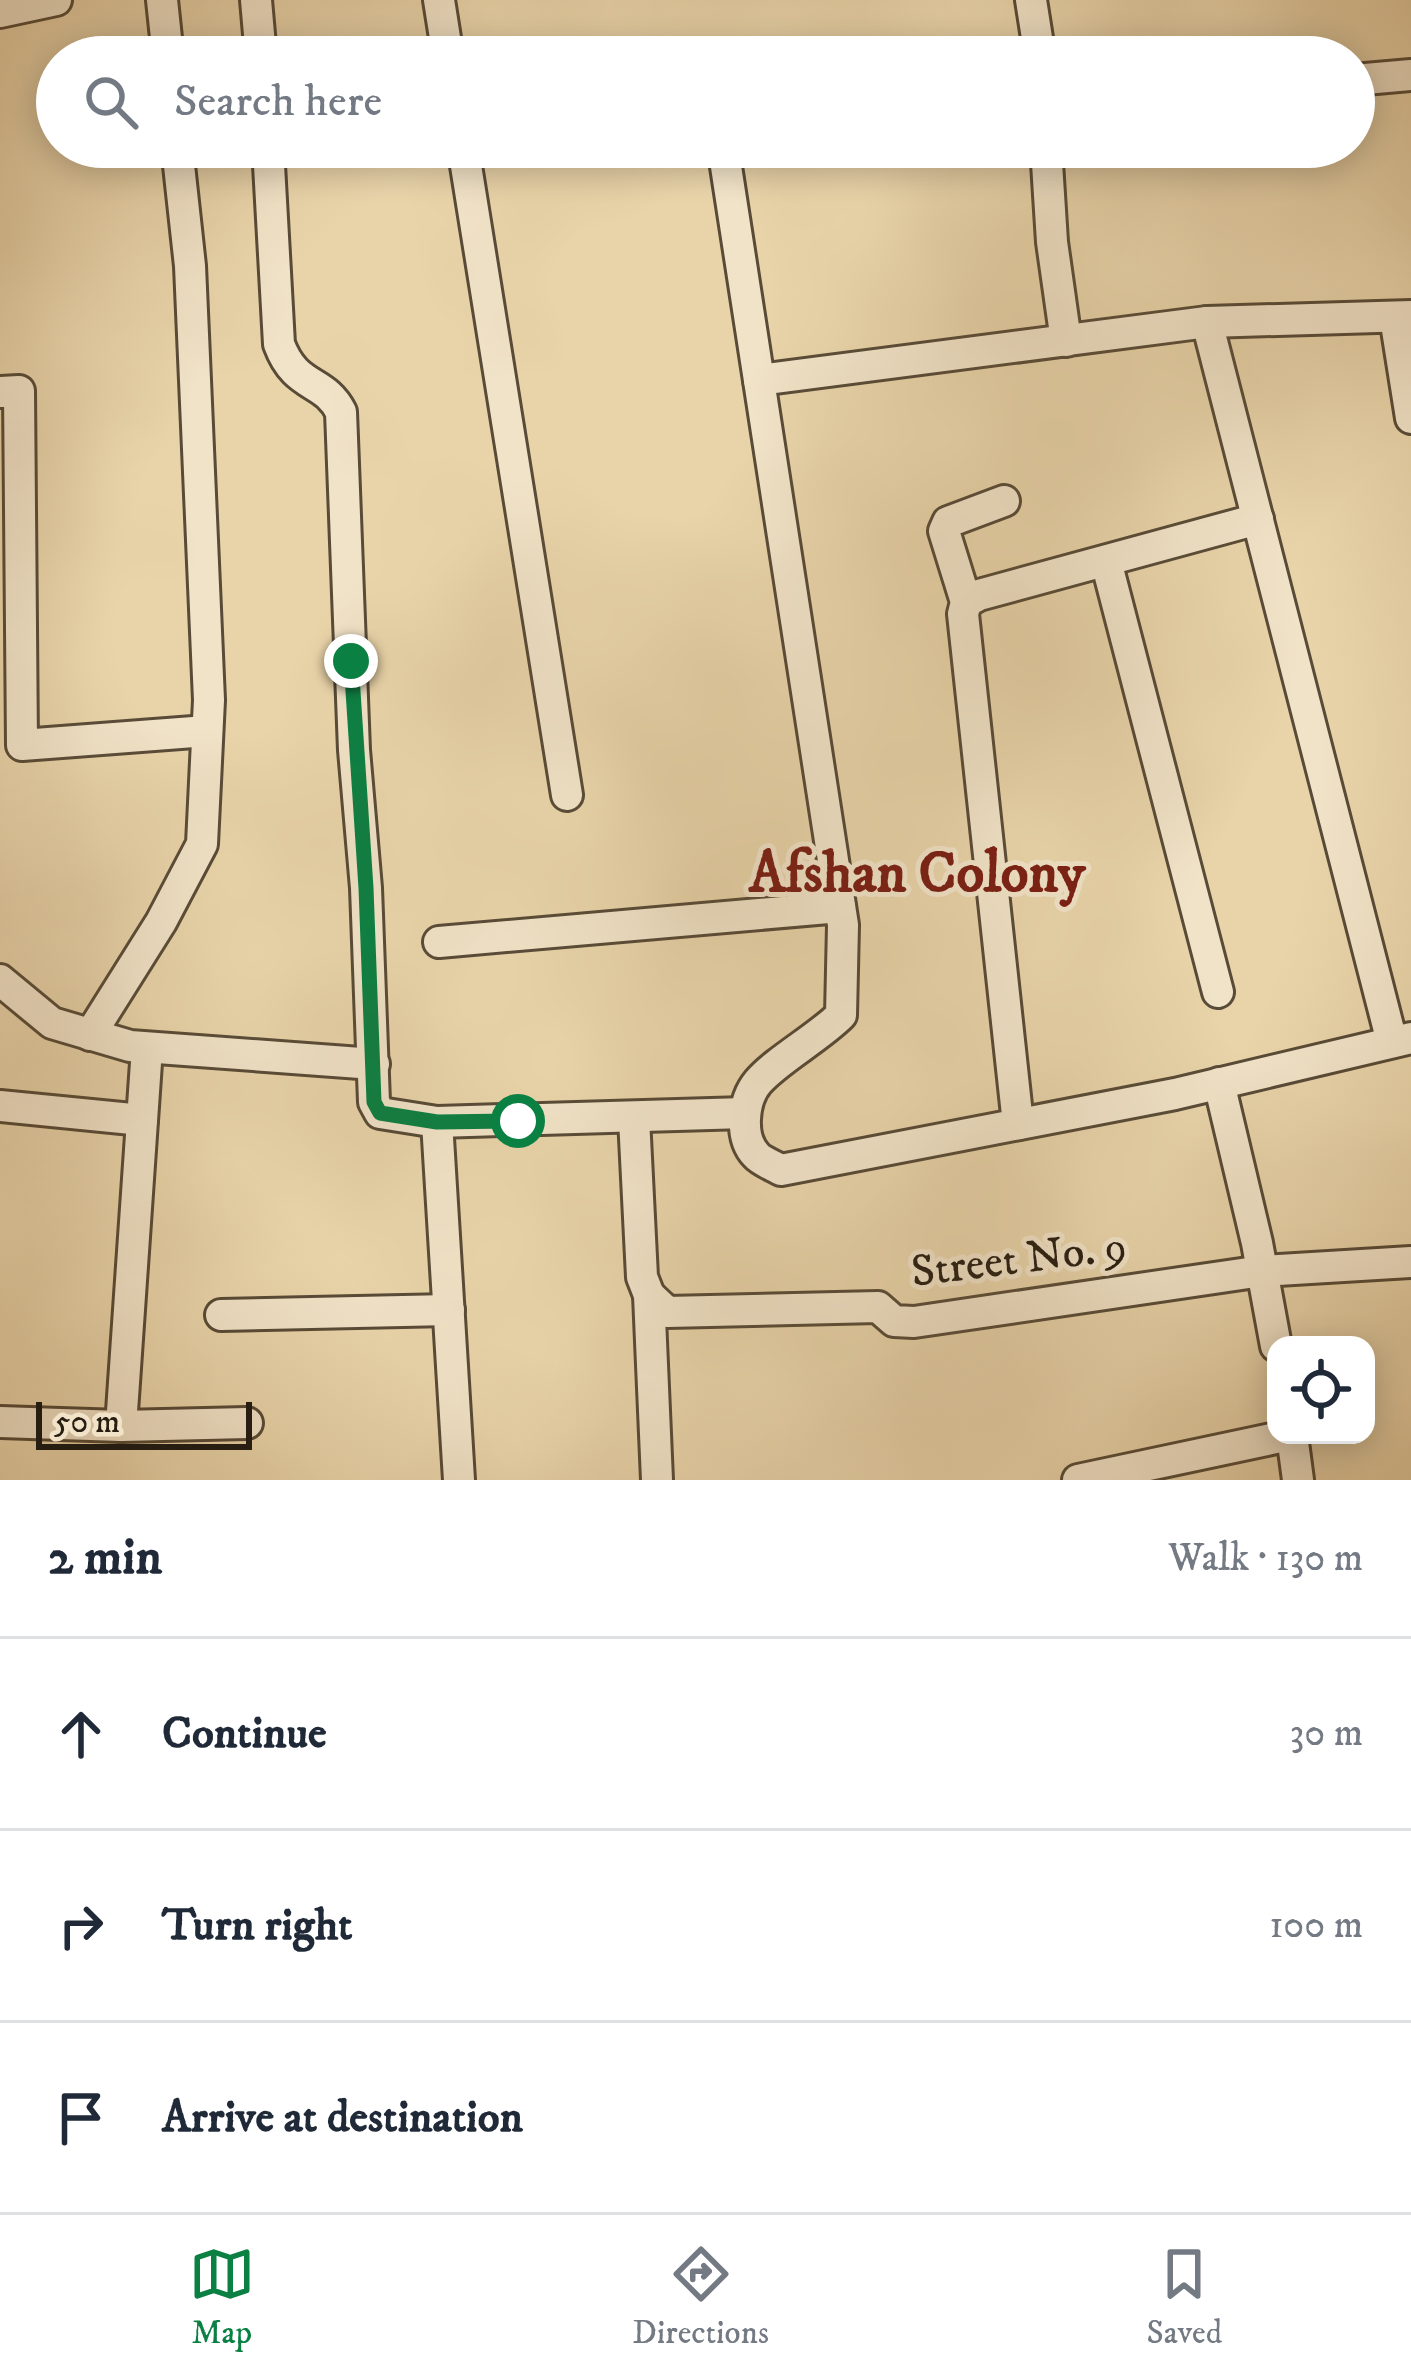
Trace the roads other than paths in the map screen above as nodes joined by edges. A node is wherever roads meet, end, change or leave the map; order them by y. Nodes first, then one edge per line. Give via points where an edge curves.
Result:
1 (56, 0) edge
2 (162, 0) edge
3 (256, 0) edge
4 (439, 0) edge
5 (1031, 0) edge
6 (0, 12) edge
7 (166, 36) edge
8 (259, 36) edge
9 (445, 36) edge
10 (1037, 36) edge
11 (1411, 75) edge
12 (1375, 78) edge
13 (179, 168) edge
14 (269, 168) edge
15 (466, 168) edge
16 (726, 168) edge
17 (1047, 168) edge
18 (1403, 316) edge
19 (1207, 322) junction
20 (1066, 340) junction
21 (759, 380) junction
22 (0, 392) edge
23 (1411, 418) edge
24 (1004, 501) dead end
25 (1258, 519) junction
26 (1106, 561) junction
27 (966, 602) junction
28 (207, 731) junction
29 (567, 796) dead end
30 (840, 907) junction
31 (439, 942) dead end
32 (1218, 992) dead end
33 (5, 995) edge
34 (90, 1034) junction
35 (1401, 1040) edge
36 (147, 1048) junction
37 (374, 1064) junction
38 (1219, 1083) junction
39 (0, 1106) edge
40 (745, 1114) junction
41 (634, 1118) junction
42 (142, 1120) junction
43 (437, 1122) junction
44 (1018, 1124) junction
45 (1411, 1262) edge
46 (1262, 1271) junction
47 (650, 1295) junction
48 (449, 1310) junction
49 (221, 1315) dead end
50 (1274, 1336) edge
51 (0, 1422) edge
52 (247, 1423) dead end
53 (121, 1426) junction
54 (1267, 1440) edge
55 (1292, 1444) edge
56 (459, 1480) edge
57 (657, 1480) edge
58 (1078, 1480) edge
59 (1298, 1480) edge

1 - 6 street
2 - 7 street
3 - 8 street
4 - 9 street
5 - 10 street
11 - 12 street
13 - 28 street
14 - 37 street via 279,344 288,370 334,398 341,412
15 - 29 street
16 - 21 street
17 - 20 street
18 - 19 street
18 - 23 street
19 - 20 street
19 - 25 street
20 - 21 street
21 - 30 street
22 - 28 street via 19,391 22,745
24 - 27 street via 948,522 944,531
25 - 26 street
25 - 35 street
26 - 27 street
26 - 32 street
27 - 44 street
28 - 34 street via 202,844
30 - 31 street
30 - 40 street via 842,1015 758,1082
33 - 34 street via 52,1024
34 - 36 street
35 - 38 street
36 - 37 street
36 - 42 street
37 - 43 street via 380,1113
38 - 44 street
38 - 46 street
39 - 42 street
40 - 41 street
40 - 44 street via 756,1156 781,1170
41 - 43 street
41 - 47 street via 642,1277
42 - 53 street
43 - 48 street
45 - 46 street, Street No. 9
46 - 47 street, Street No. 9 via 914,1322 894,1321 878,1307 667,1312
46 - 50 street
47 - 57 street
48 - 49 street
48 - 56 street
51 - 53 street
52 - 53 street
54 - 58 street
55 - 59 street

